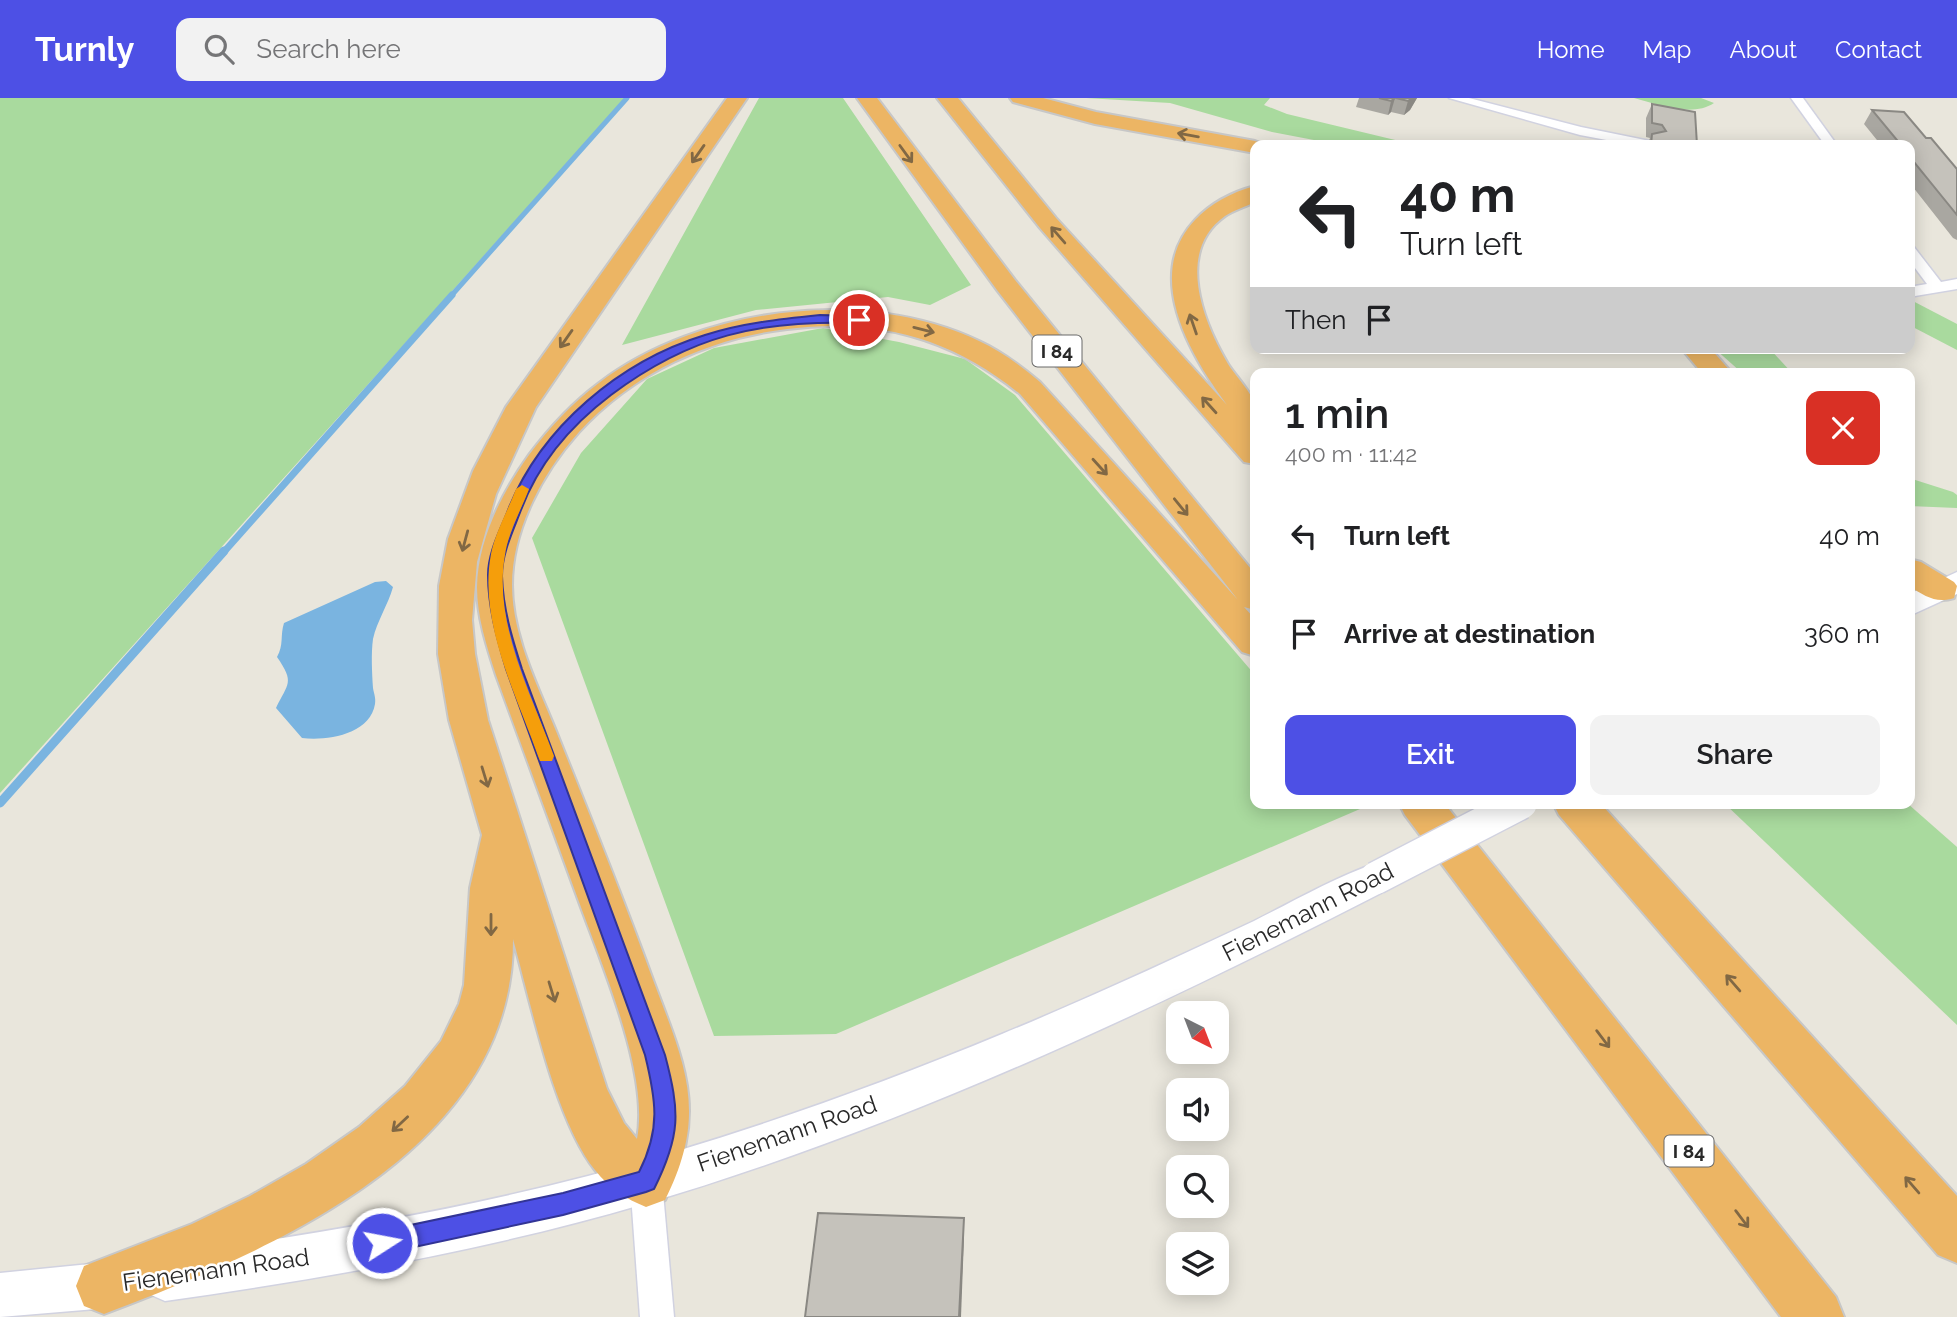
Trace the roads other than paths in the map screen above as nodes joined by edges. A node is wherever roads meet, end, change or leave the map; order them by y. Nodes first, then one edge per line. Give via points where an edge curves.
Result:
1 (737, 98) edge
2 (867, 98) edge
3 (947, 98) edge
4 (1020, 98) edge
5 (1455, 98) edge
6 (1797, 98) edge
7 (1626, 140) edge
8 (1827, 140) edge
9 (1250, 146) edge
10 (1250, 195) edge
11 (1915, 258) edge
12 (1957, 284) edge
13 (1937, 287) junction
14 (1915, 291) edge
15 (1673, 354) edge
16 (1701, 354) edge
17 (1686, 368) edge
18 (1713, 368) edge
19 (1250, 416) edge
20 (1250, 449) edge
21 (1915, 573) edge
22 (1952, 590) edge
23 (1250, 592) edge
24 (1915, 604) edge
25 (1250, 637) edge
26 (1396, 809) edge
27 (1425, 809) edge
28 (1509, 809) edge
29 (1579, 809) edge
30 (502, 833) junction
31 (1562, 985) junction
32 (646, 1181) junction
33 (1957, 1236) edge
34 (104, 1286) junction
35 (0, 1296) edge
36 (657, 1317) edge
37 (1816, 1317) edge

1 -> 30 highway via 530,391 496,455 475,508 456,586 457,663 468,720
2 -> 23 highway, I 84 via 1006,285
20 -> 3 highway via 1083,263
9 -> 4 highway via 1095,118
5 - 7 street
6 - 8 street
19 -> 10 highway via 1200,341 1188,309 1184,275 1188,246 1203,220
11 - 13 street
12 - 13 street
13 - 14 street
15 - 17 highway
16 - 18 highway
21 - 22 highway
22 - 24 main road
32 -> 25 highway via 666,1131 662,1077 514,669 495,596 498,553 523,488 548,447 581,412 668,352 754,326 859,320 949,337 989,356 1030,388
26 - 31 highway
27 - 31 highway, I 84
28 - 32 main road, Fienemann Road, bridge via 1191,970 973,1067
33 -> 29 highway
30 -> 32 highway via 599,1132 618,1160
30 -> 34 highway via 493,886 487,990 470,1035 433,1091 370,1150 309,1192 216,1243
31 -> 37 highway, I 84
32 - 34 main road, Fienemann Road via 382,1243
32 - 36 street
34 - 35 main road, Fienemann Road

